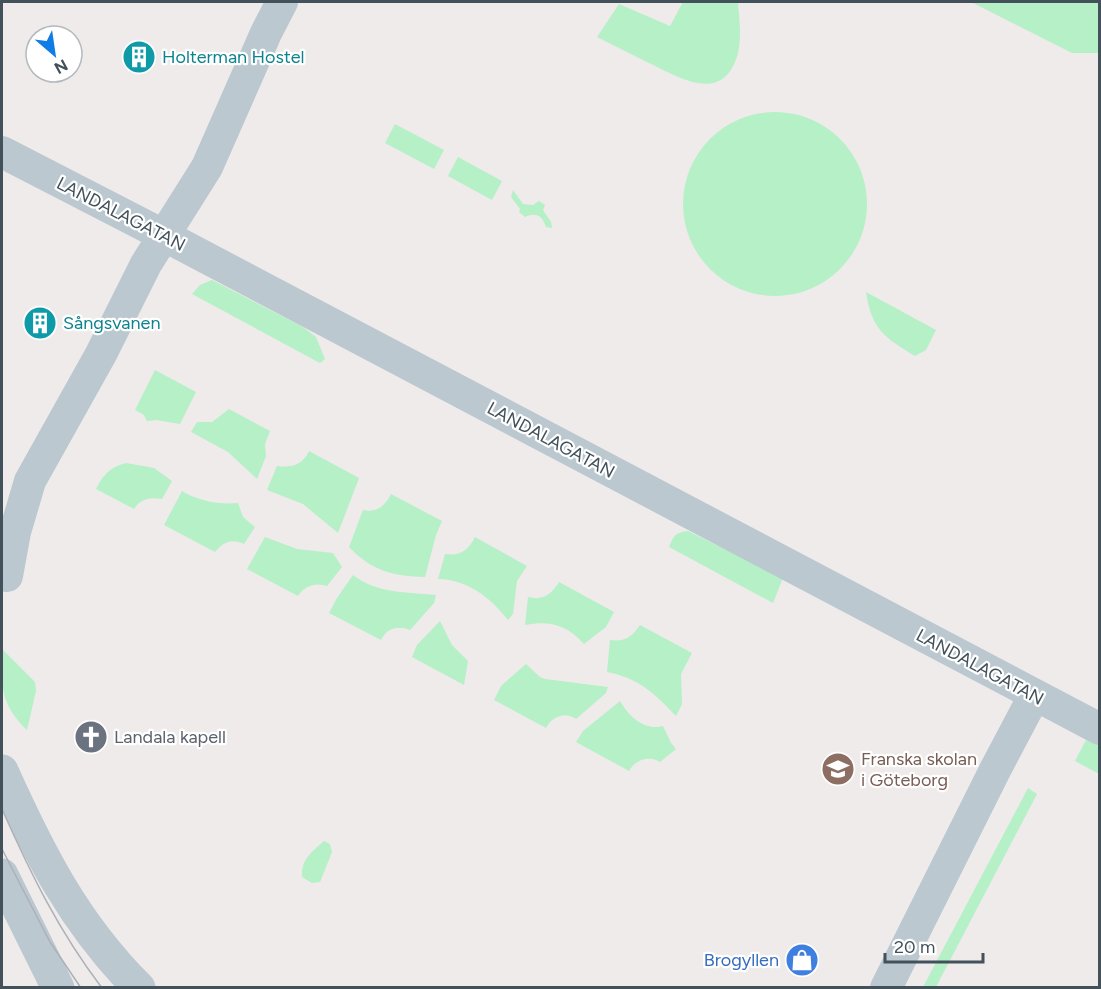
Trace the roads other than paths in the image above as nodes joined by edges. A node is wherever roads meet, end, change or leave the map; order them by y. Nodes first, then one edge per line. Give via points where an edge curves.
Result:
1 (282, 2) edge
2 (2, 152) edge
3 (163, 235) junction
4 (7, 576) dead end
5 (1034, 696) junction
6 (1100, 729) edge
7 (2, 771) edge
8 (2, 875) edge
9 (58, 987) edge
10 (139, 987) edge
11 (886, 987) edge

1 - 3 street via 207,167
2 - 3 street, LANDALAGATAN
3 - 4 street via 30,480
3 - 5 street, LANDALAGATAN
5 - 6 street, LANDALAGATAN
5 - 11 street
7 - 10 street via 66,899 93,937
8 - 9 street

